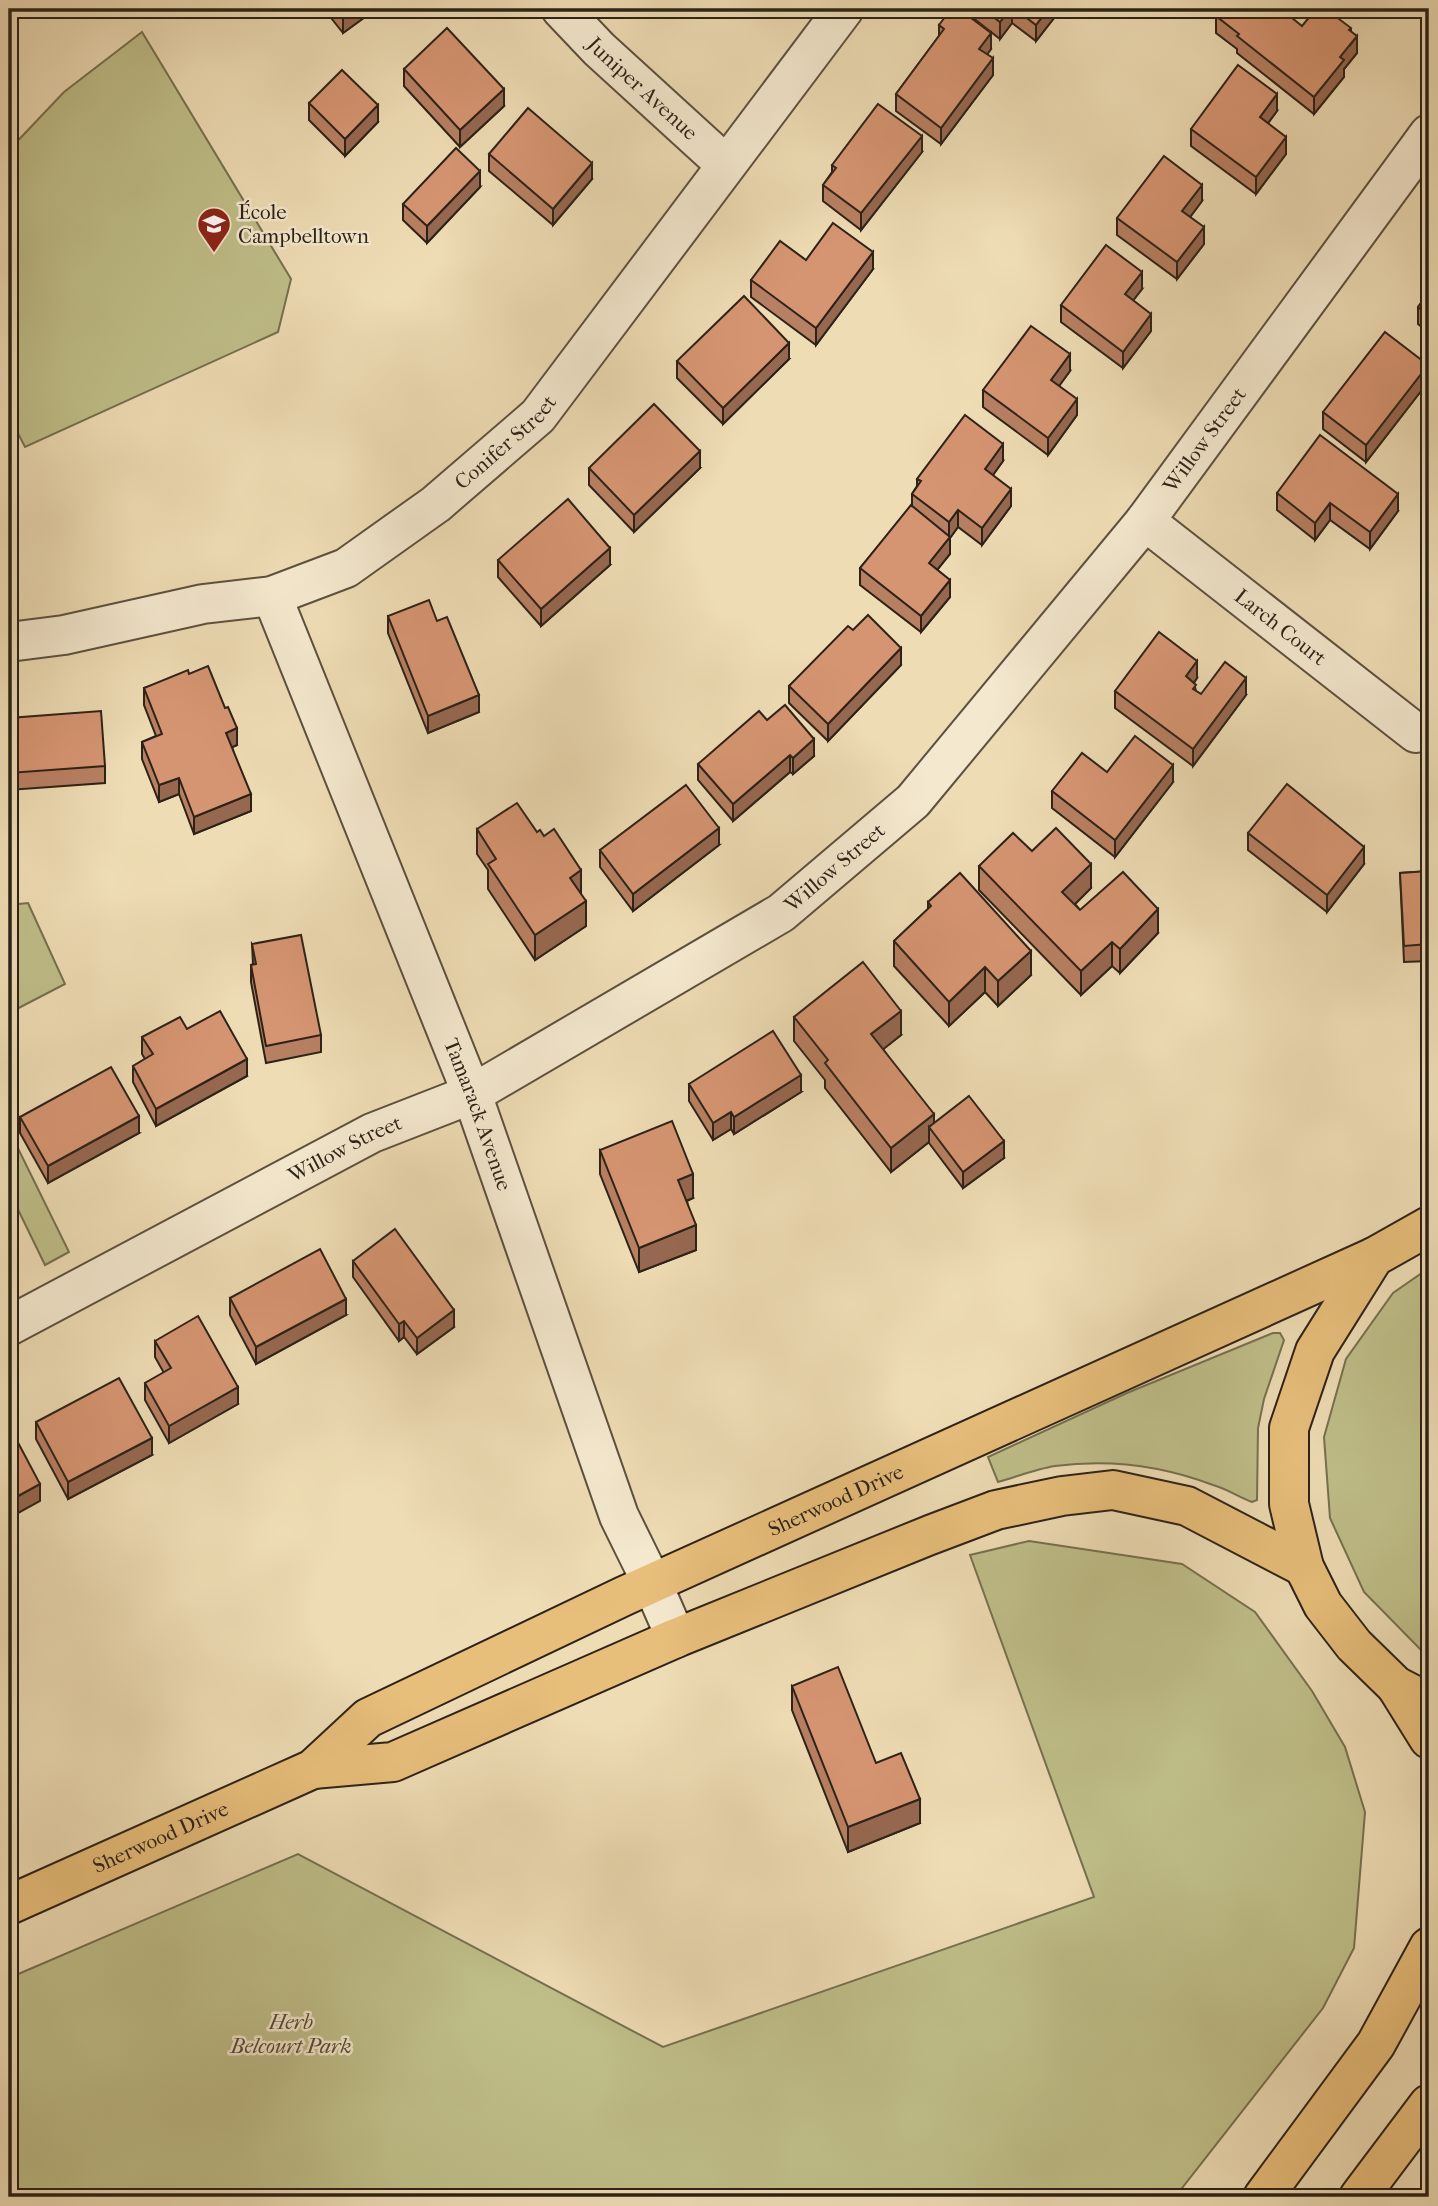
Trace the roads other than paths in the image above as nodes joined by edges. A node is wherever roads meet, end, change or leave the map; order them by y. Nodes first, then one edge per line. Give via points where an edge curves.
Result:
1 (561, 9) edge
2 (844, 9) edge
3 (1429, 134) edge
4 (725, 164) junction
5 (1144, 522) junction
6 (272, 596) junction
7 (9, 642) edge
8 (1416, 733) dead end
9 (472, 1094) junction
10 (1429, 1226) edge
11 (1374, 1257) junction
12 (9, 1326) edge
13 (1304, 1567) junction
14 (653, 1583) junction
15 (676, 1638) junction
16 (1413, 1695) edge
17 (1429, 1739) edge
18 (313, 1769) junction
19 (9, 1905) edge
20 (1429, 1947) edge
21 (1429, 2104) edge
22 (1263, 2197) edge
23 (1359, 2197) edge

1 - 4 street, Juniper Avenue
2 - 4 street, Conifer Street
3 - 5 street, Willow Street
4 - 6 street, Conifer Street via 538,416 436,504 346,568
5 - 8 street, Larch Court
5 - 9 street, Willow Street via 913,801 780,913
6 - 7 street, Conifer Street via 203,604 64,635
6 - 9 street, Tamarack Avenue
9 - 12 street, Willow Street via 372,1132
9 - 14 street, Tamarack Avenue via 619,1516
10 - 11 main road, Sherwood Drive
11 - 13 main road via 1315,1351 1289,1428 1289,1503
11 - 14 main road, Sherwood Drive
13 - 15 main road, Sherwood Drive via 1187,1506 1113,1490 996,1510
13 - 16 main road via 1323,1605 1354,1645
14 - 15 street, Tamarack Avenue
14 - 18 main road, Sherwood Drive via 368,1718
15 - 18 main road, Sherwood Drive via 393,1762
16 - 17 main road
18 - 19 main road, Sherwood Drive
20 - 22 main road via 1376,2044
21 - 23 main road

